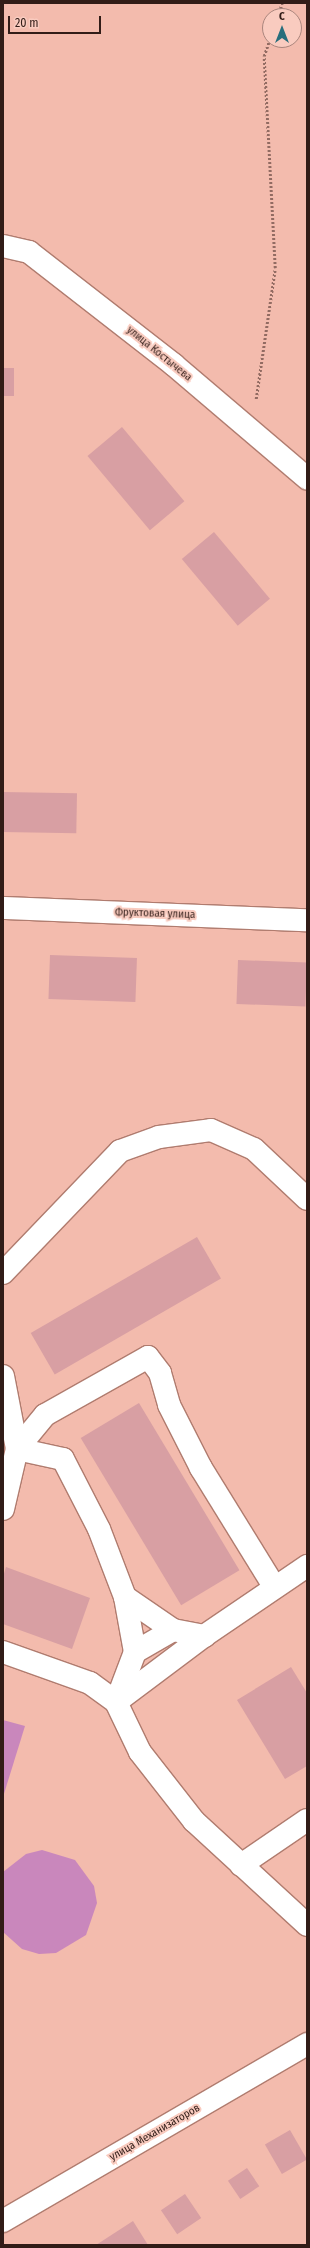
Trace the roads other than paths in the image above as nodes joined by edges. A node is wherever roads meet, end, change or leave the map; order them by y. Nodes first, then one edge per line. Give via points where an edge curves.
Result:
1 (3, 246) edge
2 (304, 469) edge
3 (3, 908) edge
4 (307, 920) edge
5 (307, 1199) edge
6 (3, 1273) edge
7 (3, 1376) edge
8 (18, 1449) junction
9 (3, 1509) edge
10 (307, 1566) edge
11 (274, 1586) junction
12 (125, 1597) junction
13 (173, 1630) junction
14 (204, 1636) junction
15 (3, 1652) edge
16 (135, 1652) junction
17 (116, 1702) junction
18 (307, 1820) edge
19 (241, 1865) junction
20 (307, 1925) edge
21 (307, 2044) edge
22 (3, 2221) edge

1 - 2 street, улица Костычева via 29,252 174,365 245,427
3 - 4 street, Фруктовая улица
5 - 6 street via 254,1149 211,1130 160,1137 120,1151
7 - 8 street
8 - 9 street
8 - 11 street via 45,1415 148,1357 160,1373 169,1405 201,1468
8 - 12 street via 63,1459 99,1529
10 - 11 street
11 - 14 street
12 - 13 street
12 - 16 street
13 - 14 street
13 - 16 street
14 - 17 street
15 - 17 street via 90,1683
16 - 17 street
17 - 19 street via 140,1752 194,1820
18 - 19 street
19 - 20 street
21 - 22 street, улица Механизаторов

